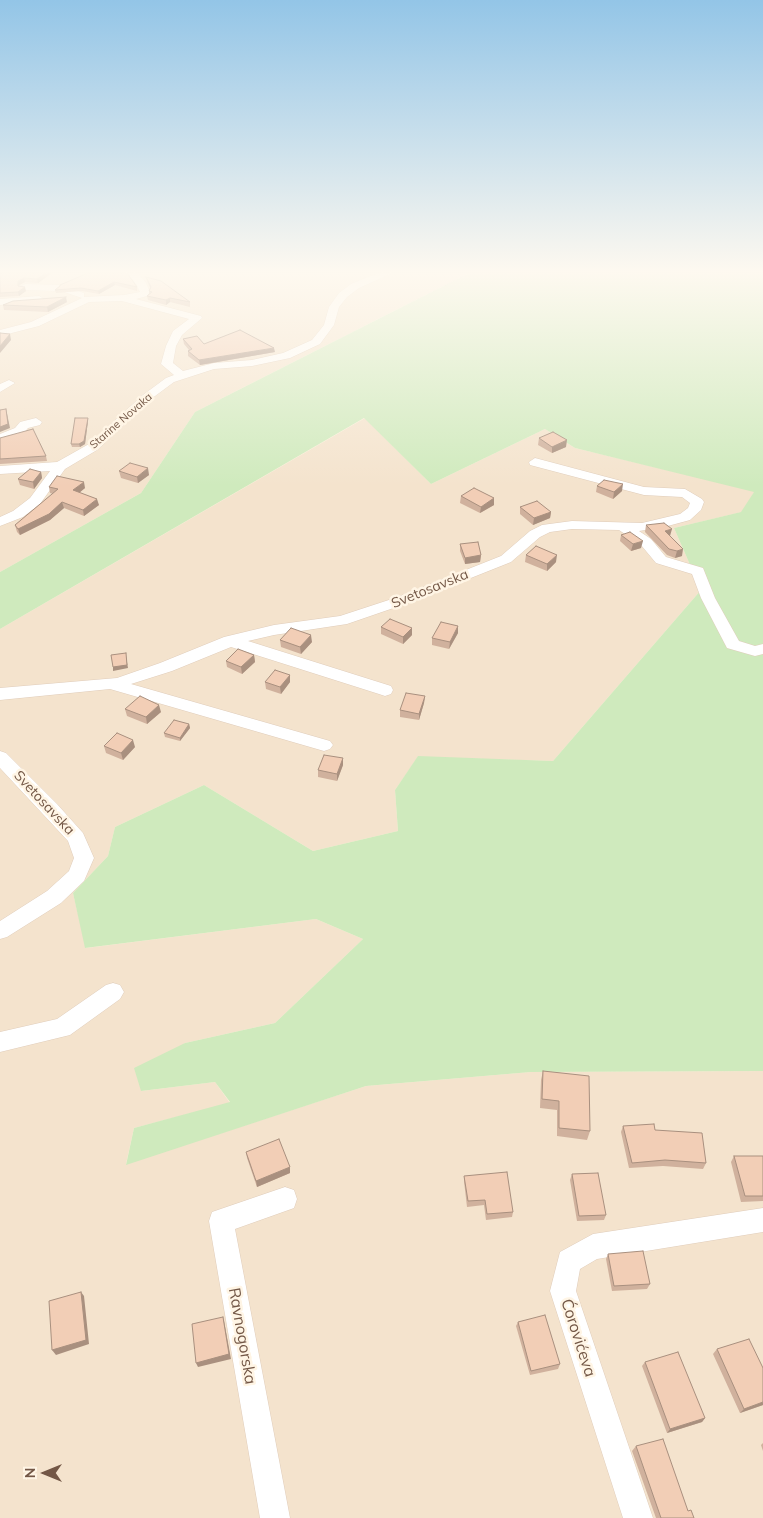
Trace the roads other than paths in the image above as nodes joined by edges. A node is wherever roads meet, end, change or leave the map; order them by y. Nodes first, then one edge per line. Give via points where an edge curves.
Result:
1 (173, 344) edge
2 (312, 344) edge
3 (181, 375) junction
4 (36, 422) dead end
5 (0, 438) edge
6 (535, 462) dead end
7 (60, 466) junction
8 (0, 470) edge
9 (0, 522) edge
10 (621, 526) junction
11 (230, 641) junction
12 (763, 649) edge
13 (109, 684) junction
14 (385, 690) dead end
15 (0, 694) edge
16 (324, 745) dead end
17 (0, 757) edge
18 (0, 931) edge
19 (114, 992) dead end
20 (0, 1042) edge
21 (285, 1198) dead end
22 (763, 1220) edge
23 (275, 1518) edge
24 (638, 1518) edge

1 - 3 street via 167,364
2 - 3 street, Starine Novaka via 286,356 214,366
3 - 7 street, Starine Novaka via 147,397 93,446
4 - 5 street
6 - 10 street, Svetosavska via 644,491 685,493 697,502 694,510 685,517 642,527
7 - 8 street, Starine Novaka
7 - 9 street, Starine Novaka via 35,501
10 - 11 street, Svetosavska via 547,528 506,559 373,611 342,621 274,630
10 - 12 street via 646,542 661,560 698,571 708,598 734,644 755,651
11 - 13 street, Svetosavska via 166,667
11 - 14 street
13 - 15 street, Svetosavska
13 - 16 street, Svetosavska
17 - 18 street, Svetosavska via 76,838 84,858 77,876 54,897
19 - 20 street via 62,1028
21 - 23 street, Ravnogorska via 221,1221
22 - 24 street, Ćorovićeva via 593,1246 569,1261 563,1292

